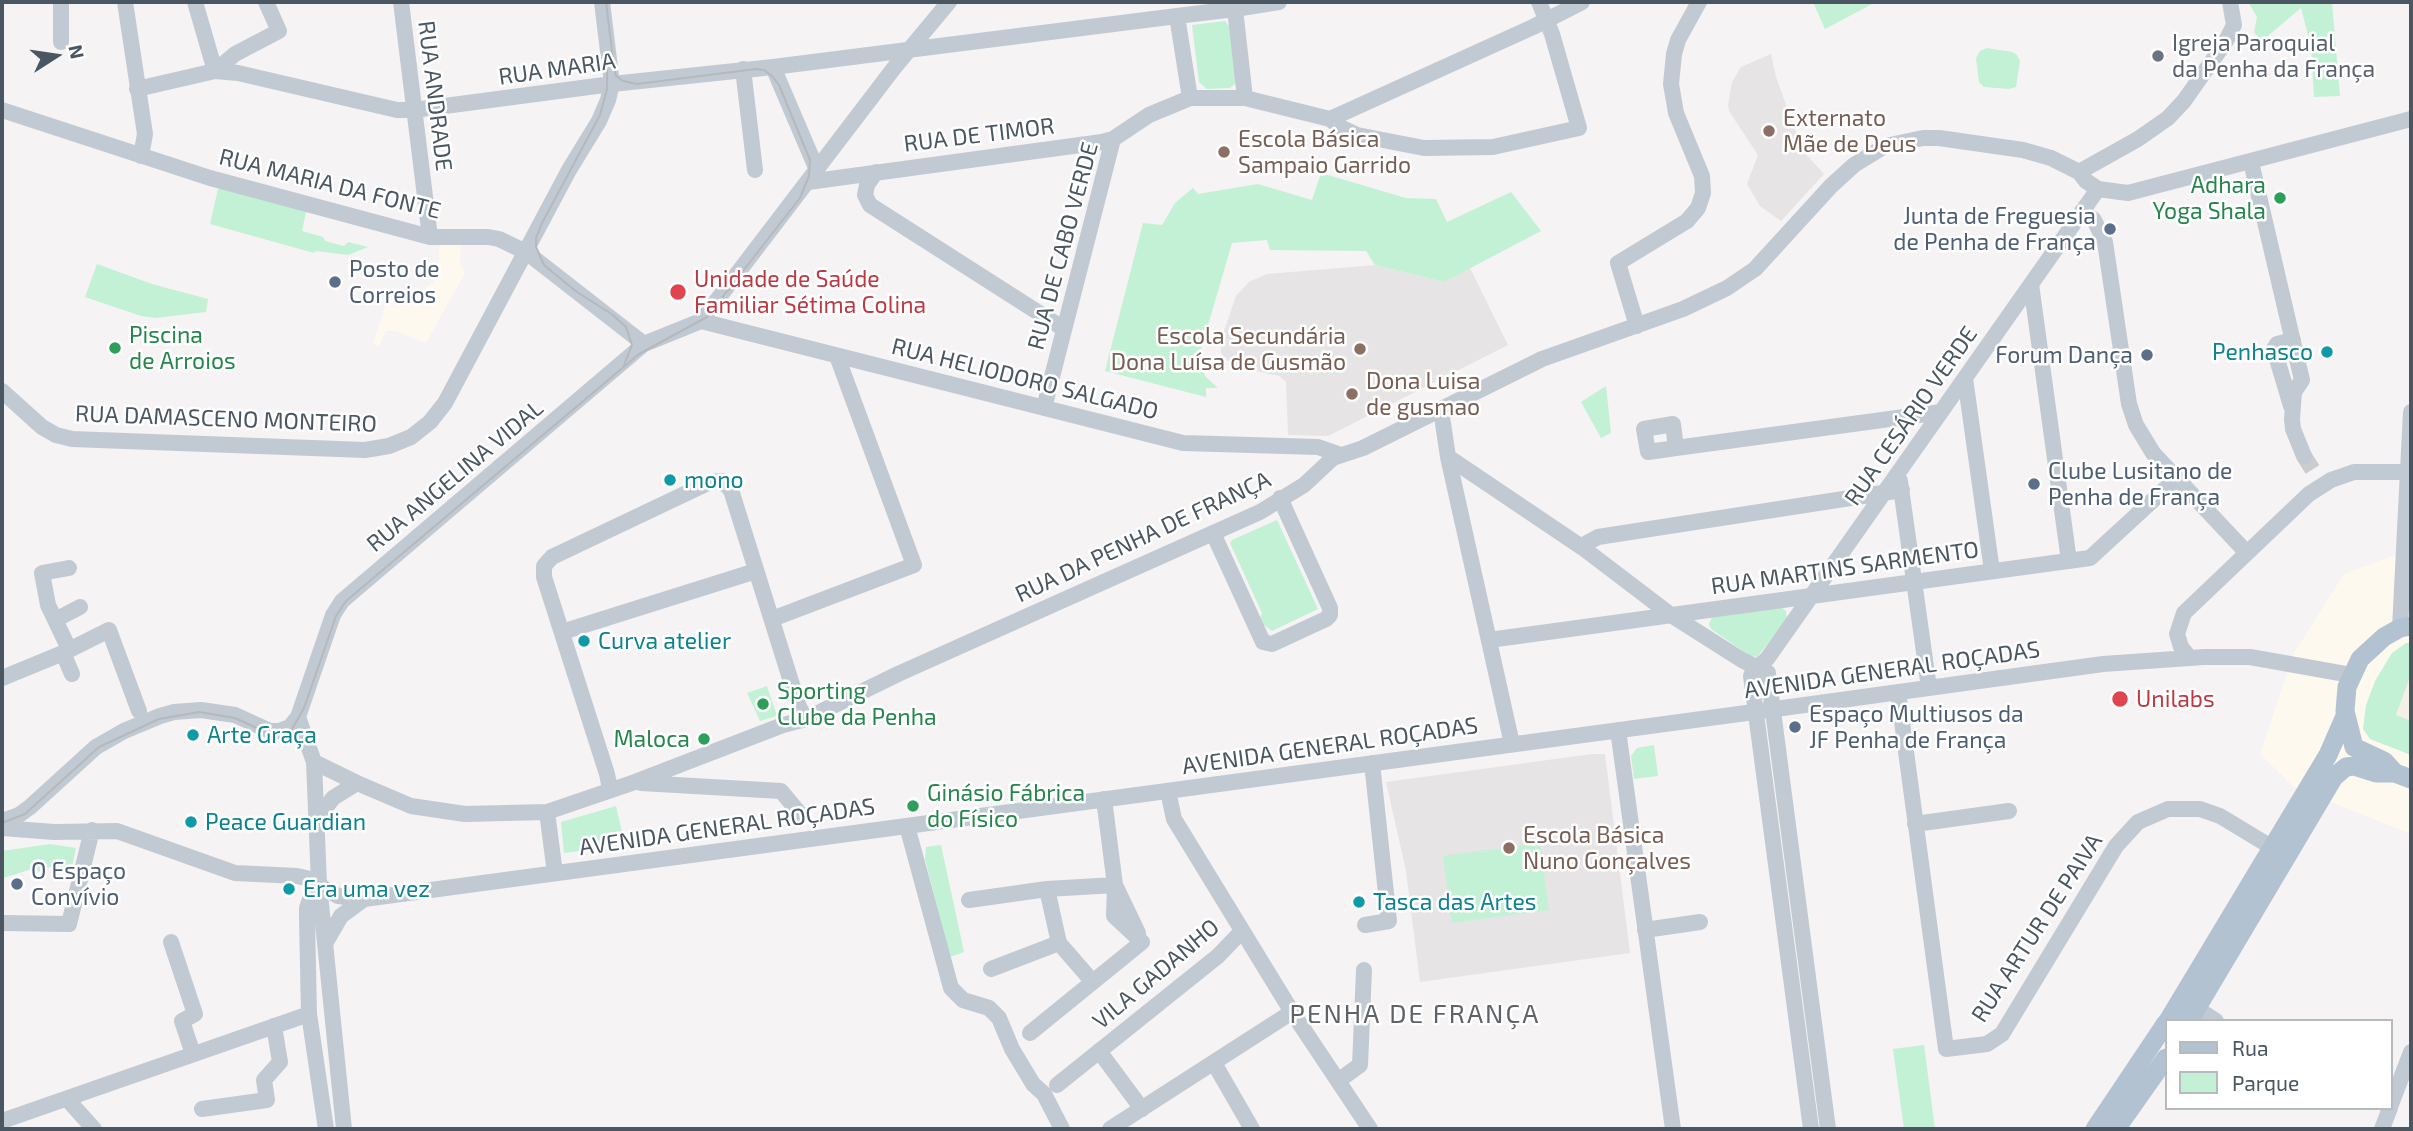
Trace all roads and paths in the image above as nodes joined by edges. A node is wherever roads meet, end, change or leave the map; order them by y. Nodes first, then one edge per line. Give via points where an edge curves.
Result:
1 (61, 2) edge
2 (125, 2) edge
3 (195, 2) edge
4 (266, 2) edge
5 (401, 2) edge
6 (603, 2) edge
7 (949, 2) edge
8 (1279, 2) edge
9 (1539, 2) edge
10 (1582, 2) edge
11 (1699, 2) edge
12 (2230, 2) edge
13 (1209, 7) edge
14 (1235, 9) junction
15 (1177, 16) junction
16 (1547, 20) junction
17 (61, 42) dead end
18 (908, 50) junction
19 (773, 67) junction
20 (743, 69) junction
21 (215, 71) junction
22 (612, 84) junction
23 (137, 89) junction
24 (1189, 98) junction
25 (1245, 98) junction
26 (2, 110) edge
27 (414, 110) junction
28 (1330, 119) junction
29 (2411, 119) edge
30 (1114, 139) junction
31 (830, 152) junction
32 (141, 156) junction
33 (2251, 162) junction
34 (755, 170) dead end
35 (876, 172) junction
36 (2079, 172) junction
37 (812, 176) junction
38 (849, 176) junction
39 (2098, 189) junction
40 (2082, 211) junction
41 (430, 237) junction
42 (526, 251) junction
43 (2031, 284) junction
44 (701, 321) junction
45 (1637, 326) junction
46 (1064, 329) junction
47 (644, 344) junction
48 (837, 356) junction
49 (1965, 377) junction
50 (2, 391) edge
51 (1044, 408) junction
52 (1441, 410) junction
53 (1941, 412) junction
54 (2411, 412) edge
55 (1676, 448) dead end
56 (1341, 455) junction
57 (2304, 456) tunnel mouth
58 (1448, 457) junction
59 (1899, 471) junction
60 (2408, 472) junction
61 (2177, 478) junction
62 (1902, 490) junction
63 (1883, 495) junction
64 (1280, 499) junction
65 (1213, 533) junction
66 (1583, 548) junction
67 (2247, 553) junction
68 (2069, 561) junction
69 (69, 568) dead end
70 (756, 571) junction
71 (1992, 571) junction
72 (1914, 582) junction
73 (1811, 596) junction
74 (80, 607) dead end
75 (1671, 615) junction
76 (772, 619) junction
77 (55, 620) junction
78 (2406, 627) edge
79 (562, 632) junction
80 (1489, 640) junction
81 (66, 651) junction
82 (2190, 658) junction
83 (1758, 666) junction
84 (72, 674) dead end
85 (2351, 675) junction
86 (2, 678) edge
87 (1929, 688) junction
88 (1898, 692) junction
89 (139, 711) dead end
90 (2345, 716) junction
91 (298, 717) junction
92 (806, 719) junction
93 (1618, 730) junction
94 (1512, 744) junction
95 (314, 762) junction
96 (1372, 763) junction
97 (2403, 776) edge
98 (635, 782) junction
99 (357, 783) junction
100 (610, 789) junction
101 (1168, 791) junction
102 (1104, 799) junction
103 (2009, 811) dead end
104 (547, 812) junction
105 (801, 816) dead end
106 (2, 821) edge
107 (315, 822) junction
108 (1916, 824) junction
109 (907, 826) junction
110 (2, 828) edge
111 (92, 830) junction
112 (2280, 852) junction
113 (555, 873) junction
114 (319, 884) junction
115 (1115, 885) junction
116 (1047, 889) junction
117 (364, 899) junction
118 (969, 900) dead end
119 (2, 906) edge
120 (1800, 914) junction
121 (1783, 916) junction
122 (1700, 922) dead end
123 (4, 923) edge
124 (1365, 925) dead end
125 (1646, 930) junction
126 (1242, 931) junction
127 (171, 942) dead end
128 (1059, 943) junction
129 (325, 945) junction
130 (991, 969) dead end
131 (1364, 970) dead end
132 (1092, 981) junction
133 (2189, 1010) edge
134 (1292, 1012) junction
135 (310, 1014) junction
136 (2172, 1019) edge
137 (2211, 1019) edge
138 (274, 1026) junction
139 (1030, 1033) dead end
140 (191, 1048) dead end
141 (1099, 1051) junction
142 (2411, 1052) edge
143 (2162, 1056) edge
144 (1214, 1063) junction
145 (1338, 1081) junction
146 (1057, 1085) dead end
147 (67, 1099) junction
148 (2392, 1103) edge
149 (202, 1109) dead end
150 (1142, 1109) junction
151 (2389, 1110) edge
152 (2, 1121) edge
153 (94, 1129) edge
154 (326, 1129) edge
155 (344, 1129) edge
156 (1062, 1129) edge
157 (1110, 1129) edge
158 (1252, 1129) edge
159 (1370, 1129) edge
160 (1673, 1129) edge
161 (1811, 1129) edge
162 (1828, 1129) edge
163 (2095, 1129) edge
164 (2116, 1129) edge
165 (2382, 1129) edge

1 - 17 street
2 - 23 street
3 - 21 street
4 - 21 street via 279,31
5 - 27 street, RUA ANDRADE
6 - 22 street
7 - 18 street
8 - 14 street, RUA MARIA
9 - 16 street
10 - 16 street
11 - 45 street via 1678,40 1671,84 1676,113 1702,176 1701,201 1687,221 1618,263
12 - 36 street via 2234,25 2184,101 2138,139
13 - 14 street, RUA MARIA
13 - 15 street, RUA MARIA
14 - 25 street
15 - 18 street, RUA MARIA
15 - 24 street
16 - 28 street
16 - 28 street via 1579,128 1504,145 1447,150 1368,138 1348,132
18 - 19 street, RUA MARIA
18 - 31 street
19 - 20 street, RUA MARIA
19 - 37 street
20 - 22 street, RUA MARIA
20 - 34 street
21 - 23 street
21 - 27 street, RUA MARIA
22 - 27 street, RUA MARIA
22 - 42 street, RUA DAMASCENO MONTEIRO via 600,121
23 - 32 street via 145,134
24 - 25 street
24 - 30 street, RUA DE CABO VERDE via 1149,115
25 - 28 street
26 - 32 street, RUA MARIA DA FONTE
27 - 41 street, RUA ANDRADE
29 - 33 street
30 - 35 street, RUA DE TIMOR
30 - 46 street, RUA DE CABO VERDE
31 - 37 street
31 - 38 street via 834,167
32 - 41 street, RUA MARIA DA FONTE
33 - 39 street via 2138,191
33 - 57 street via 2302,380 2296,387 2292,411 2293,429
35 - 38 street, RUA DE TIMOR
35 - 46 street via 865,195 870,205
36 - 39 street, RUA DA PENHA DE FRANÇA
36 - 45 street, RUA DA PENHA DE FRANÇA via 2051,159 1989,144 1923,138 1885,146 1854,164 1742,279
37 - 38 street, RUA DE TIMOR
37 - 44 street
39 - 40 street, RUA CESÁRIO VERDE
40 - 43 street, RUA CESÁRIO VERDE
40 - 61 street via 2094,220 2107,249 2132,415 2146,444
41 - 42 street, RUA MARIA DA FONTE via 488,237
42 - 47 street, RUA MARIA DA FONTE
42 - 50 street, RUA DAMASCENO MONTEIRO via 438,413 411,437 389,446 365,450 72,439 42,427
43 - 49 street, RUA CESÁRIO VERDE
43 - 68 street
44 - 47 street, RUA ANGELINA VIDAL
44 - 48 street, RUA HELIODORO SALGADO
45 - 52 street, RUA DA PENHA DE FRANÇA via 1542,359
46 - 51 street, RUA DE CABO VERDE
47 - 91 street, RUA ANGELINA VIDAL via 342,601
48 - 51 street, RUA HELIODORO SALGADO
48 - 76 street via 914,565
49 - 53 street, RUA CESÁRIO VERDE
49 - 71 street
51 - 56 street, RUA HELIODORO SALGADO via 1183,443 1318,447
52 - 56 street, RUA DA PENHA DE FRANÇA
52 - 58 street
53 - 55 street
53 - 59 street, RUA CESÁRIO VERDE
54 - 60 street
56 - 64 street, RUA DA PENHA DE FRANÇA
58 - 66 street
58 - 80 street
59 - 62 street
59 - 63 street, RUA CESÁRIO VERDE
60 - 67 street via 2354,472 2318,479 2309,494
60 - 78 street
61 - 67 street
61 - 68 street, RUA MARTINS SARMENTO via 2094,556
62 - 63 street
62 - 72 street
63 - 66 street via 1598,537
63 - 73 street, RUA CESÁRIO VERDE
64 - 65 street, RUA DA PENHA DE FRANÇA
64 - 65 street via 1330,608 1326,619 1272,644 1263,642
65 - 92 street, RUA DA PENHA DE FRANÇA
66 - 75 street
67 - 82 street via 2181,620 2178,641
68 - 71 street, RUA MARTINS SARMENTO
69 - 77 street via 42,573
70 - 76 street
70 - 79 street
70 - 79 street via 731,490 722,481 709,482 552,557 544,566 544,577
71 - 72 street, RUA MARTINS SARMENTO
72 - 73 street, RUA MARTINS SARMENTO
72 - 87 street
73 - 75 street, RUA MARTINS SARMENTO
73 - 83 street, RUA CESÁRIO VERDE
74 - 77 street
75 - 80 street, RUA MARTINS SARMENTO
75 - 83 street
76 - 92 street
77 - 81 street
78 - 85 main road via 2375,643
79 - 100 street
80 - 94 street
81 - 84 street
81 - 86 street
81 - 89 street via 109,630
82 - 85 street, AVENIDA GENERAL ROÇADAS via 2250,657
82 - 87 street, AVENIDA GENERAL ROÇADAS via 2103,664
83 - 120 street via 1768,673
83 - 121 street via 1751,676
85 - 90 main road
87 - 88 street, AVENIDA GENERAL ROÇADAS
88 - 93 street, AVENIDA GENERAL ROÇADAS, bridge
88 - 108 street
90 - 97 main road via 2354,747
90 - 112 main road
91 - 95 street
91 - 106 street via 290,727 274,732 218,711 188,710 160,716 96,747 30,807
92 - 98 street, RUA DA PENHA DE FRANÇA
93 - 94 street, AVENIDA GENERAL ROÇADAS
93 - 125 street
94 - 96 street, AVENIDA GENERAL ROÇADAS
95 - 99 street, RUA DA PENHA DE FRANÇA
95 - 107 street
96 - 101 street, AVENIDA GENERAL ROÇADAS
96 - 124 street via 1389,921
97 - 112 main road via 2346,767
98 - 100 street, RUA DA PENHA DE FRANÇA
98 - 105 street via 781,791
99 - 104 street, RUA DA PENHA DE FRANÇA via 411,806 465,814
99 - 107 street via 333,798
100 - 104 street, RUA DA PENHA DE FRANÇA
101 - 102 street, AVENIDA GENERAL ROÇADAS
101 - 126 street via 1174,819
102 - 109 street, AVENIDA GENERAL ROÇADAS
102 - 115 street
103 - 108 street
104 - 113 street
107 - 114 street
108 - 112 street, RUA ARTUR DE PAIVA via 1946,1049 1987,1044 2002,1034 2116,846 2147,817 2168,809 2200,809
109 - 113 street, AVENIDA GENERAL ROÇADAS
109 - 156 street via 951,988 963,1000 989,1008 999,1018 1012,1049
110 - 111 street, AVENIDA GENERAL ROÇADAS
111 - 114 street, AVENIDA GENERAL ROÇADAS via 117,831 235,873 297,876
111 - 123 street via 69,924
112 - 133 main road
113 - 117 street, AVENIDA GENERAL ROÇADAS
114 - 117 street, AVENIDA GENERAL ROÇADAS via 338,896
114 - 129 street
114 - 135 street via 307,908
115 - 116 street
115 - 132 street via 1142,942
116 - 118 street
116 - 128 street
117 - 129 street via 341,916
119 - 123 street
120 - 121 street
120 - 162 street
121 - 161 street
122 - 125 street
125 - 160 street
126 - 134 street
126 - 141 street, VILA GADANHO via 1218,956
127 - 140 street via 195,1014 182,1021
128 - 130 street
128 - 132 street
129 - 155 street
131 - 145 street via 1360,1065
132 - 139 street
133 - 136 main road
133 - 137 street
134 - 144 street
134 - 145 street
135 - 138 street
135 - 154 street
138 - 147 street
138 - 149 street via 280,1062 264,1080 267,1100
141 - 146 street, VILA GADANHO
141 - 150 street, VILA GADANHO
142 - 148 street
143 - 163 main road
143 - 164 main road
144 - 150 street
144 - 158 street
145 - 159 street
147 - 152 street
147 - 153 street
150 - 157 street
151 - 165 street

